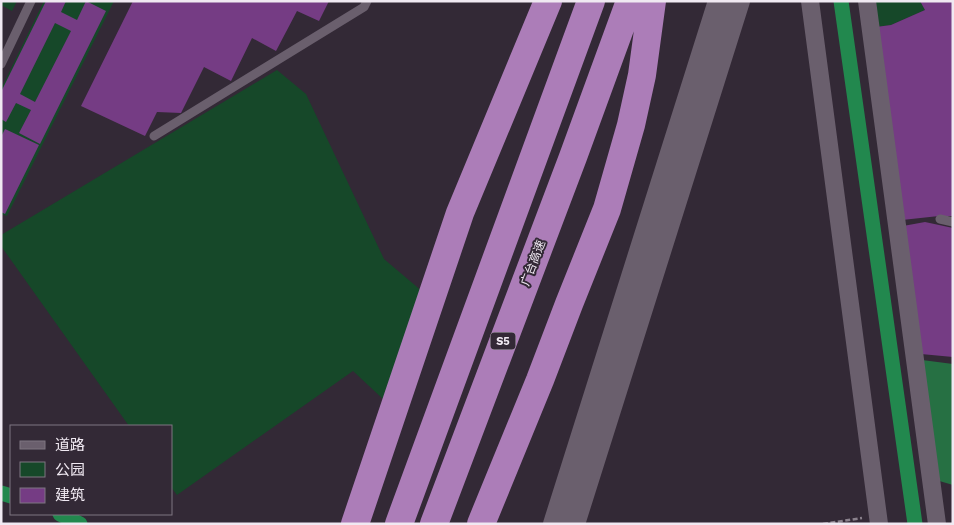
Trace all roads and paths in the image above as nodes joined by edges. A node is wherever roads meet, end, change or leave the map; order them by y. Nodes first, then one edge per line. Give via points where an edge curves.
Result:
1 (31, 1) edge
2 (367, 1) edge
3 (548, 1) edge
4 (591, 1) edge
5 (630, 1) edge
6 (652, 1) edge
7 (719, 1) edge
8 (738, 1) edge
9 (810, 1) edge
10 (867, 1) edge
11 (1, 64) edge
12 (154, 136) dead end
13 (940, 219) dead end
14 (953, 222) edge
15 (879, 520) edge
16 (355, 524) edge
17 (399, 524) edge
18 (434, 524) edge
19 (481, 524) edge
20 (554, 524) edge
21 (574, 524) edge
22 (823, 524) edge
23 (937, 524) edge

1 - 11 lane
2 - 12 lane via 364,7
3 - 16 highway via 460,214
4 - 17 highway
5 - 18 highway, 广台高速 / S5
6 - 19 highway via 642,75 607,209
7 - 20 street
8 - 21 street
9 - 15 street
10 - 23 street
13 - 14 lane
15 - 22 path

